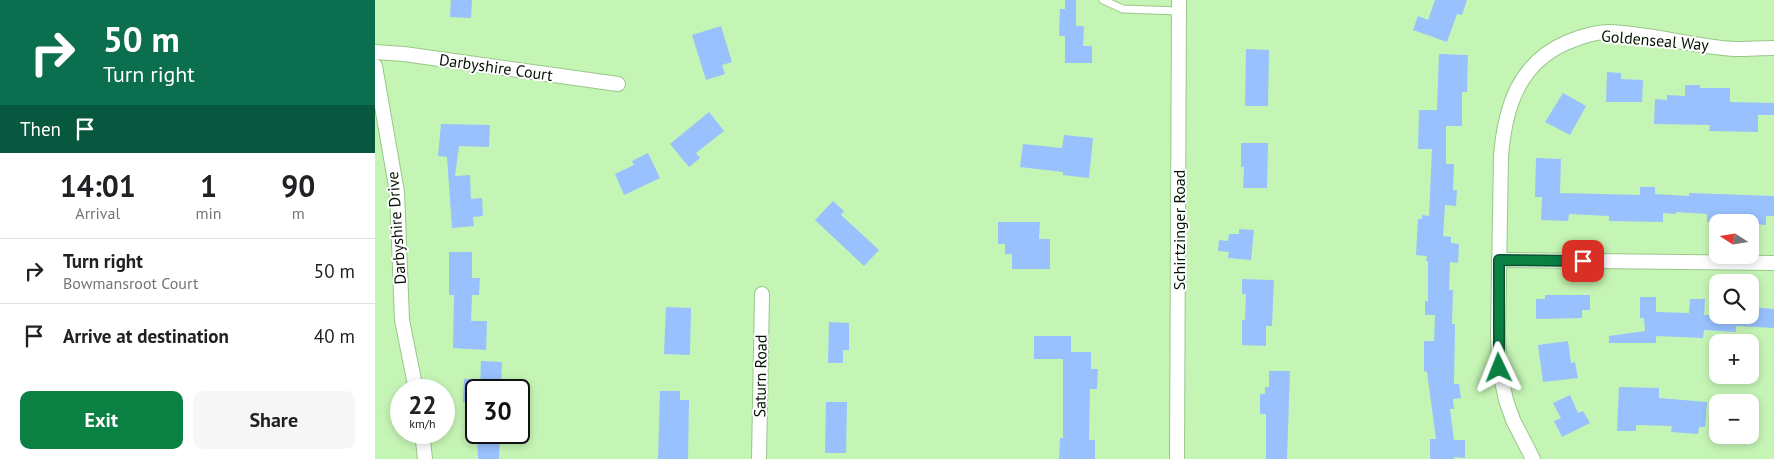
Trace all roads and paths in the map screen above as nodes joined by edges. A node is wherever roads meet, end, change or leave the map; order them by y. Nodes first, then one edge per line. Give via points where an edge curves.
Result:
1 (1103, 0) edge
2 (1179, 6) edge
3 (1774, 48) edge
4 (375, 52) edge
5 (375, 66) edge
6 (618, 84) dead end
7 (1499, 260) junction
8 (1774, 263) edge
9 (762, 294) dead end
10 (414, 379) edge
11 (423, 444) edge
12 (425, 459) edge
13 (759, 459) edge
14 (1177, 459) edge
15 (1533, 459) edge

1 - 2 lane via 1123,9
2 - 14 street, Schirtzinger Road
3 - 7 street, Goldenseal Way via 1735,48 1607,32 1581,36 1556,47 1536,61 1519,84 1503,134
4 - 6 street, Darbyshire Court
5 - 10 street, Darbyshire Drive via 397,192 402,320
7 - 8 street
7 - 15 street, Goldenseal Way via 1499,368 1513,420
9 - 13 street, Saturn Road
11 - 12 street

